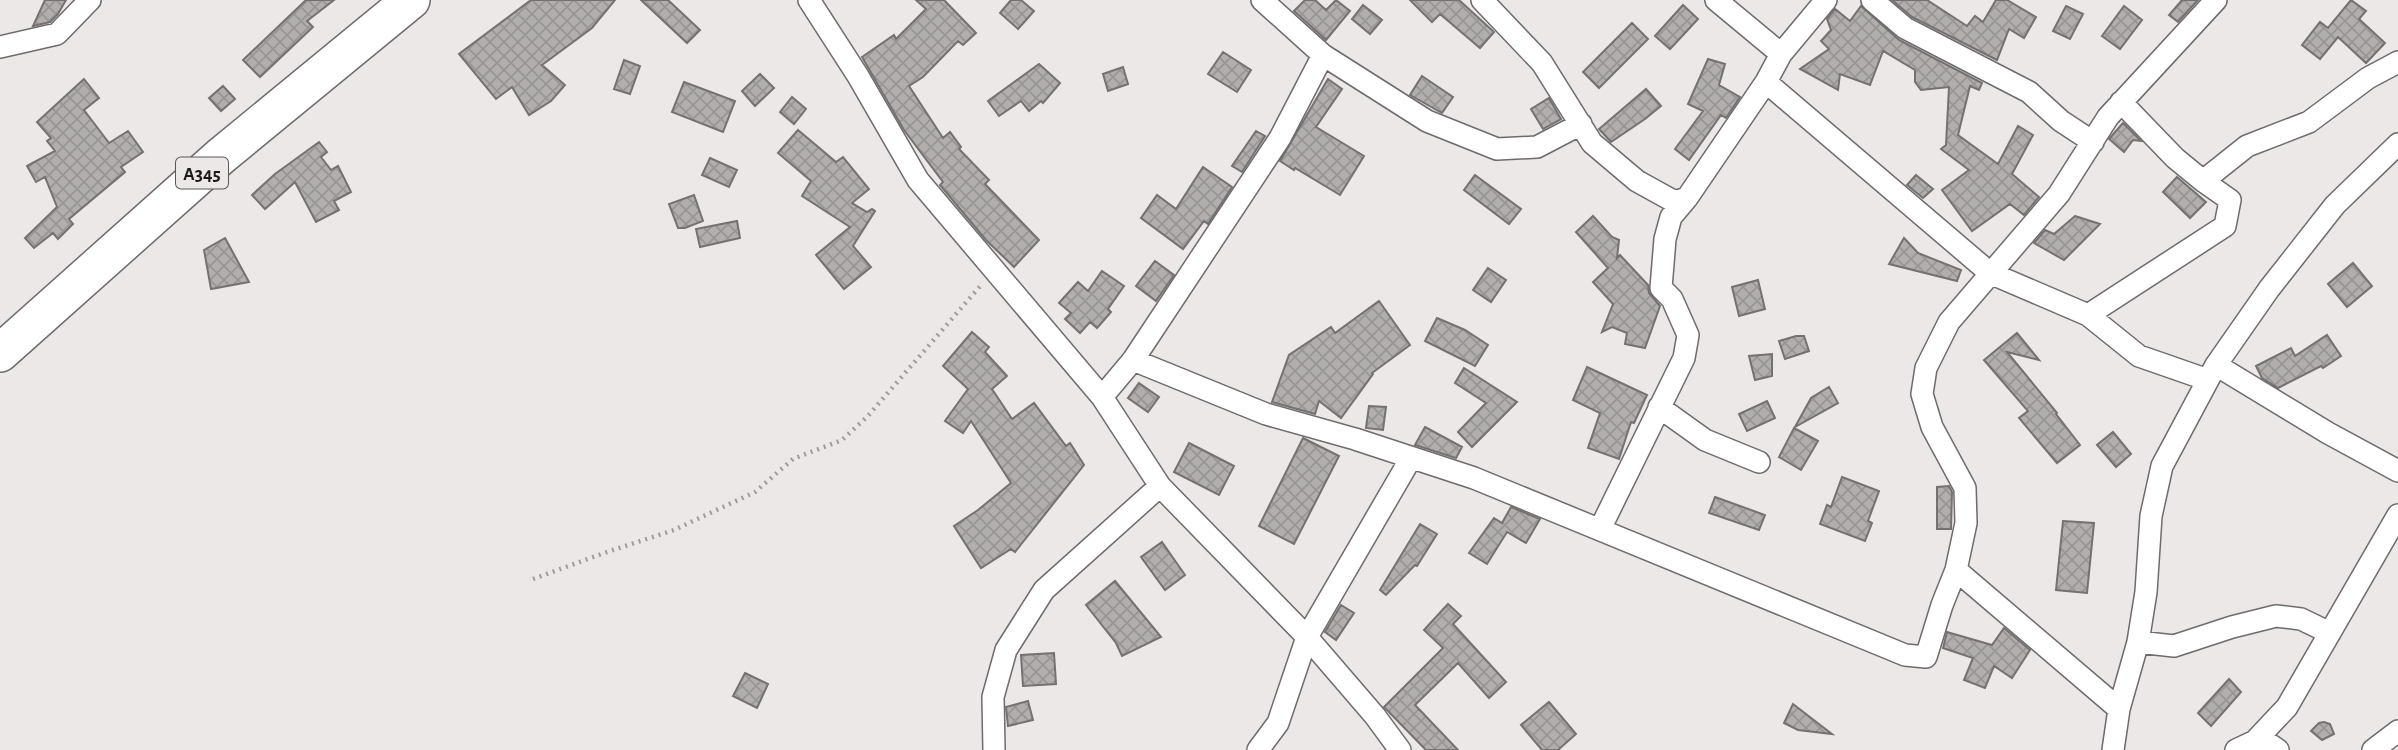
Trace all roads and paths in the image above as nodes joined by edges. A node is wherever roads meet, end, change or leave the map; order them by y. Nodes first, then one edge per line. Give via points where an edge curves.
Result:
1 (90, 0) edge
2 (411, 0) edge
3 (809, 0) edge
4 (1262, 0) edge
5 (1482, 0) edge
6 (1716, 0) edge
7 (1826, 0) edge
8 (1872, 0) edge
9 (2216, 0) edge
10 (0, 47) edge
11 (1781, 54) junction
12 (1323, 55) junction
13 (2398, 62) edge
14 (1766, 82) junction
15 (2121, 102) junction
16 (1581, 124) junction
17 (2092, 142) junction
18 (2398, 144) edge
19 (2203, 181) junction
20 (1687, 198) junction
21 (994, 270) junction
22 (1990, 273) junction
23 (2088, 314) junction
24 (0, 353) edge
25 (1133, 360) junction
26 (2212, 373) junction
27 (1102, 397) junction
28 (1659, 407) junction
29 (1411, 457) junction
30 (1759, 462) dead end
31 (2398, 471) edge
32 (1160, 486) junction
33 (2398, 515) edge
34 (1600, 529) junction
35 (1956, 570) junction
36 (533, 579) dead end
37 (2330, 633) junction
38 (1307, 637) junction
39 (2138, 642) junction
40 (2119, 709) junction
41 (2398, 731) edge
42 (2259, 737) junction
43 (994, 750) edge
44 (1258, 750) edge
45 (1400, 750) edge
46 (2113, 750) edge
47 (2236, 750) edge
48 (2278, 750) edge
49 (2373, 750) edge

1 - 10 street via 57,34
2 - 24 highway, A345 via 221,156
3 - 21 street via 918,180
4 - 12 street
5 - 16 street via 1542,63
6 - 11 street
7 - 11 street
8 - 17 street via 1905,28 2029,92
9 - 15 street
11 - 14 street
12 - 16 street via 1427,121 1497,149 1536,147
12 - 25 street via 1280,138
13 - 19 street via 2368,78 2309,122 2247,146
14 - 20 street
14 - 22 street
15 - 17 street
15 - 19 street
16 - 20 street via 1592,143 1637,181 1675,202
17 - 22 street via 2059,194
18 - 26 street via 2335,205 2269,289
19 - 23 street via 2230,200 2225,226
20 - 28 street via 1671,217 1661,288 1672,299 1688,335 1684,358
21 - 27 street
21 - 36 path via 842,440 793,459 755,492 674,530
22 - 23 street
22 - 35 street via 1949,322 1926,368 1922,394 1932,427 1965,488 1966,523
23 - 26 street via 2139,356
25 - 27 street
25 - 29 street via 1266,414
26 - 31 street
26 - 39 street via 2162,466 2151,516
27 - 32 street
28 - 30 street via 1704,440
28 - 34 street
29 - 34 street
29 - 38 street
32 - 38 street
32 - 43 street via 1044,590 1006,650 993,697
33 - 37 street
34 - 35 street via 1905,655 1926,657
35 - 40 street
37 - 39 street via 2301,619 2276,616 2174,646
37 - 42 street via 2287,707
38 - 44 street via 1278,723
38 - 45 street
39 - 40 street
40 - 46 street
41 - 49 street
42 - 47 street
42 - 48 street

